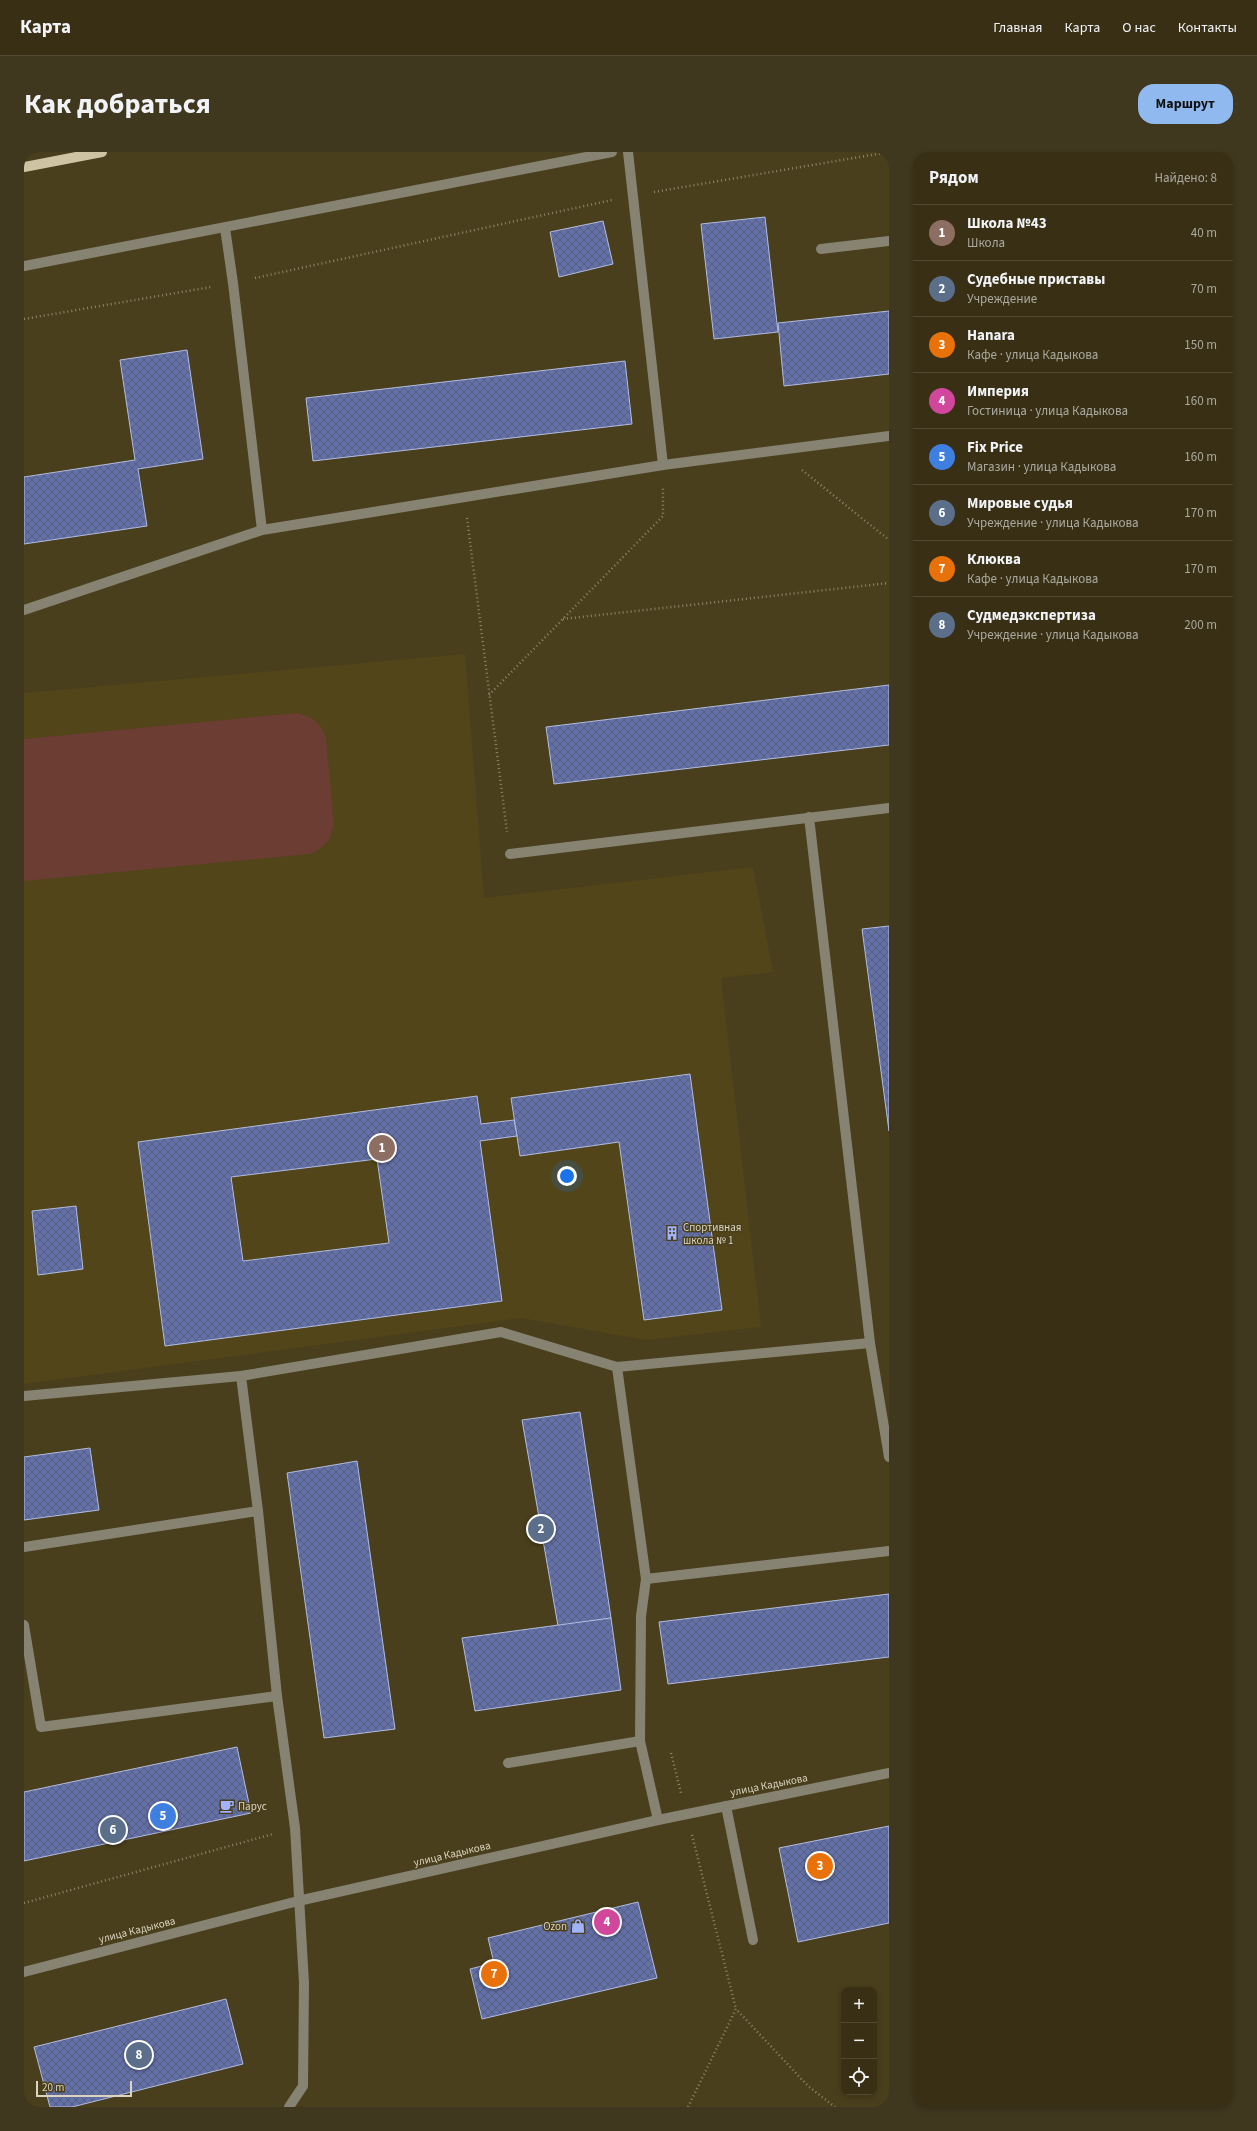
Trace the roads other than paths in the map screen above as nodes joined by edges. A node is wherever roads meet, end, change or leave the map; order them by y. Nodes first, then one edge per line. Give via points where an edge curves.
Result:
1 (102, 152) edge
2 (612, 152) edge
3 (628, 152) edge
4 (24, 167) edge
5 (225, 228) junction
6 (889, 241) edge
7 (821, 249) dead end
8 (24, 266) edge
9 (889, 436) edge
10 (663, 465) junction
11 (262, 530) junction
12 (24, 610) edge
13 (889, 808) edge
14 (809, 817) junction
15 (510, 854) road end
16 (870, 1342) junction
17 (616, 1367) junction
18 (241, 1376) junction
19 (24, 1396) edge
20 (889, 1457) edge
21 (258, 1511) junction
22 (24, 1547) edge
23 (889, 1551) edge
24 (646, 1579) junction
25 (24, 1625) edge
26 (277, 1696) junction
27 (640, 1741) junction
28 (508, 1763) dead end
29 (889, 1773) edge
30 (726, 1806) junction
31 (658, 1820) junction
32 (298, 1901) junction
33 (753, 1940) dead end
34 (24, 1972) edge
35 (289, 2107) edge

1 - 4 main road
2 - 5 street
3 - 10 street
5 - 8 street
5 - 11 street
6 - 7 street
9 - 10 street
10 - 11 street
11 - 12 street
13 - 14 street
14 - 15 street
14 - 16 street
16 - 17 street
16 - 20 street
17 - 18 street via 501,1332
17 - 24 street
18 - 19 street
18 - 21 street
21 - 22 street
21 - 26 street
23 - 24 street
24 - 27 street via 640,1616
25 - 26 street via 41,1727
26 - 32 street via 295,1828
27 - 28 street
27 - 31 street
29 - 30 street, улица Кадыкова
30 - 31 street, улица Кадыкова
30 - 33 street
31 - 32 street, улица Кадыкова
32 - 34 street, улица Кадыкова
32 - 35 street via 304,1983 303,2086

